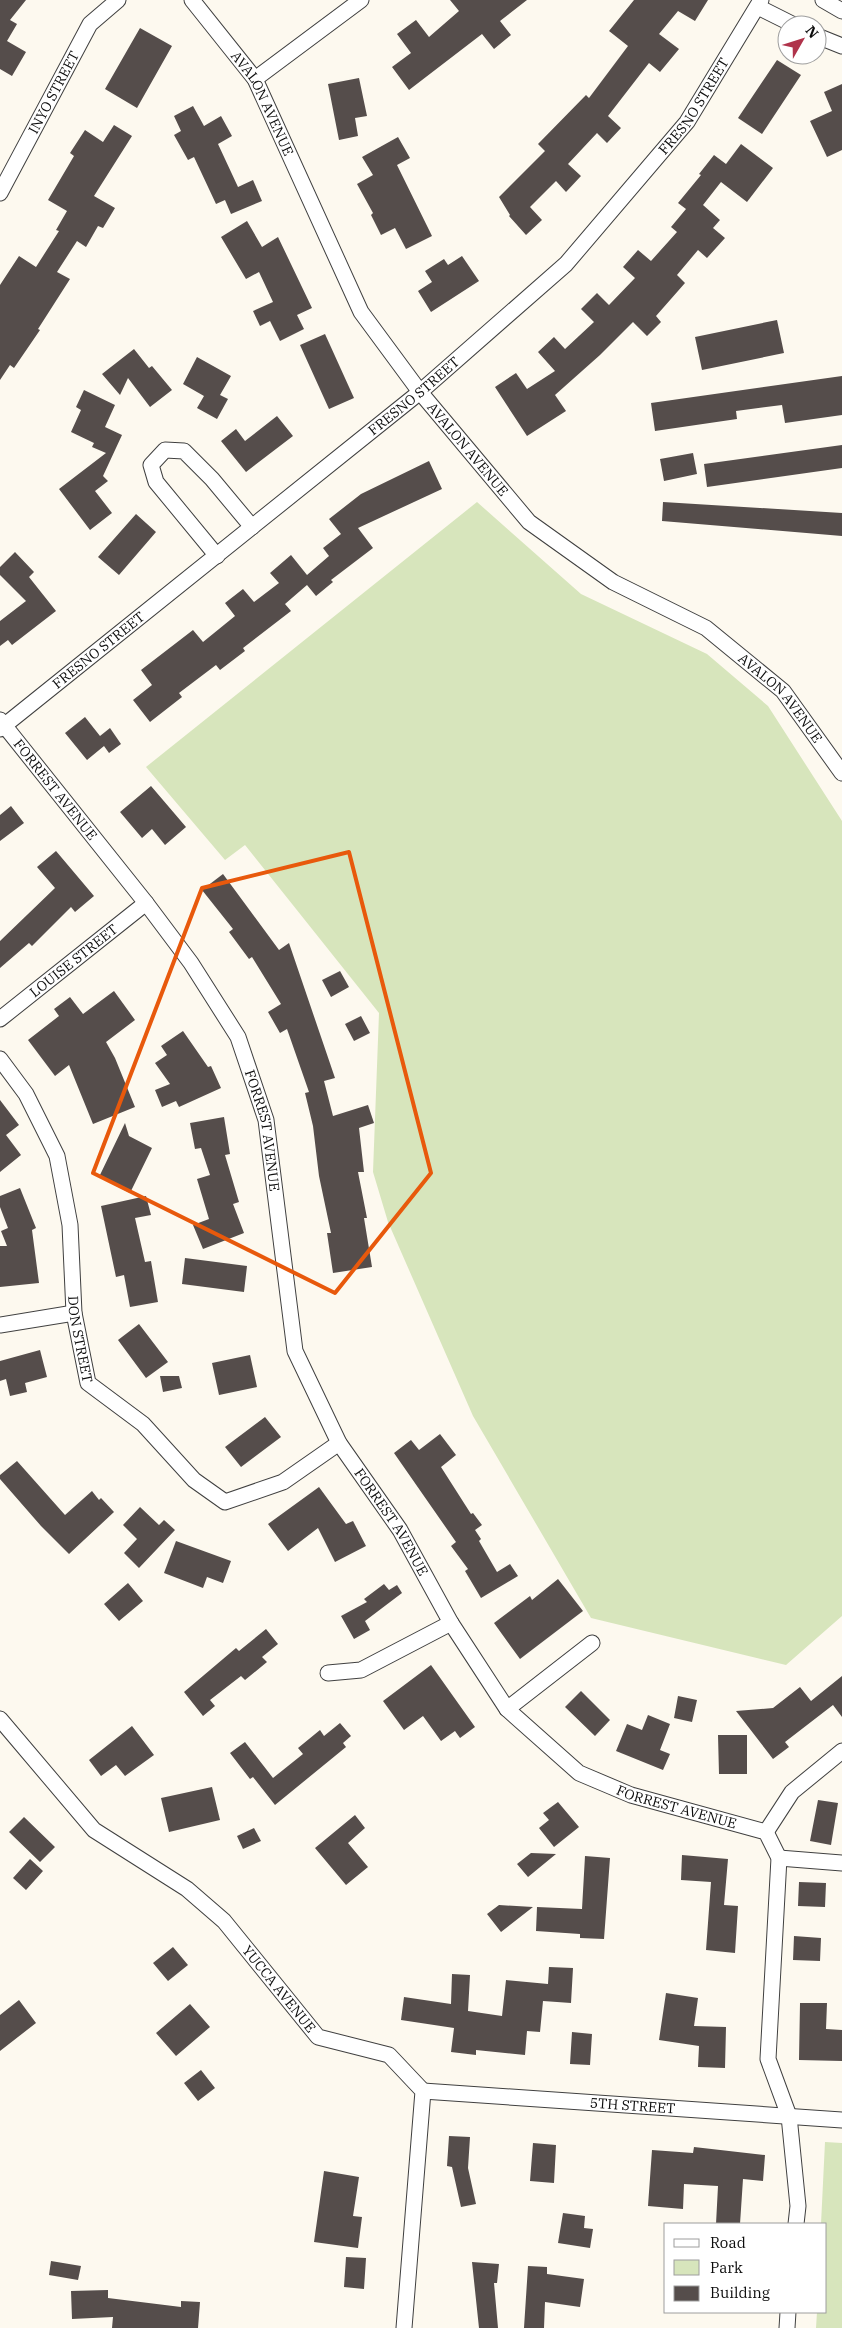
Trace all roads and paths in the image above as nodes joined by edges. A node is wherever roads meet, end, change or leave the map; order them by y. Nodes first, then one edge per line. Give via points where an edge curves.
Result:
1 (118, 0) edge
2 (192, 0) edge
3 (361, 0) edge
4 (823, 0) edge
5 (760, 3) edge
6 (842, 12) edge
7 (779, 15) edge
8 (827, 40) edge
9 (842, 46) edge
10 (255, 79) junction
11 (0, 193) edge
12 (420, 392) junction
13 (252, 527) junction
14 (217, 556) junction
15 (2, 725) edge
16 (842, 773) edge
17 (146, 903) junction
18 (0, 1020) edge
19 (0, 1059) edge
20 (74, 1313) junction
21 (0, 1325) edge
22 (340, 1443) junction
23 (451, 1623) junction
24 (592, 1644) dead end
25 (328, 1673) dead end
26 (507, 1709) junction
27 (0, 1719) edge
28 (842, 1751) edge
29 (766, 1832) junction
30 (779, 1858) junction
31 (842, 1863) edge
32 (423, 2091) junction
33 (789, 2116) junction
34 (842, 2120) edge
35 (796, 2223) edge
36 (788, 2313) edge
37 (404, 2328) edge
38 (787, 2328) edge

1 - 11 street, INYO STREET via 90,24
2 - 10 street, AVALON AVENUE
3 - 10 street
4 - 6 street
5 - 7 street
5 - 12 street, FRESNO STREET via 687,122 566,264
8 - 9 street
10 - 12 street, AVALON AVENUE via 361,312
12 - 13 street, FRESNO STREET
12 - 16 street, AVALON AVENUE via 529,522 612,582 706,628 783,691
13 - 14 street, FRESNO STREET
13 - 14 street via 184,451 164,450 151,464 156,482
14 - 15 street, FRESNO STREET
15 - 17 street, FORREST AVENUE
17 - 18 street, LOUISE STREET
17 - 22 street, FORREST AVENUE via 191,963 238,1037 266,1120 295,1351
19 - 20 street, DON STREET via 26,1094 58,1156 70,1225
20 - 21 street
20 - 22 street, DON STREET via 88,1383 143,1424 194,1480 225,1502 284,1482
22 - 23 street, FORREST AVENUE via 400,1530
23 - 25 street via 361,1670
23 - 26 street, FORREST AVENUE
24 - 26 street
26 - 29 street, FORREST AVENUE via 579,1773 631,1795
27 - 32 street, YUCCA AVENUE via 94,1830 187,1889 224,1922 318,2037 389,2055
28 - 29 street via 792,1792
29 - 30 street
30 - 31 street
30 - 33 street via 768,2059
32 - 33 street, 5TH STREET
32 - 37 street
33 - 34 street, 5TH STREET
33 - 35 street via 798,2206
36 - 38 street

